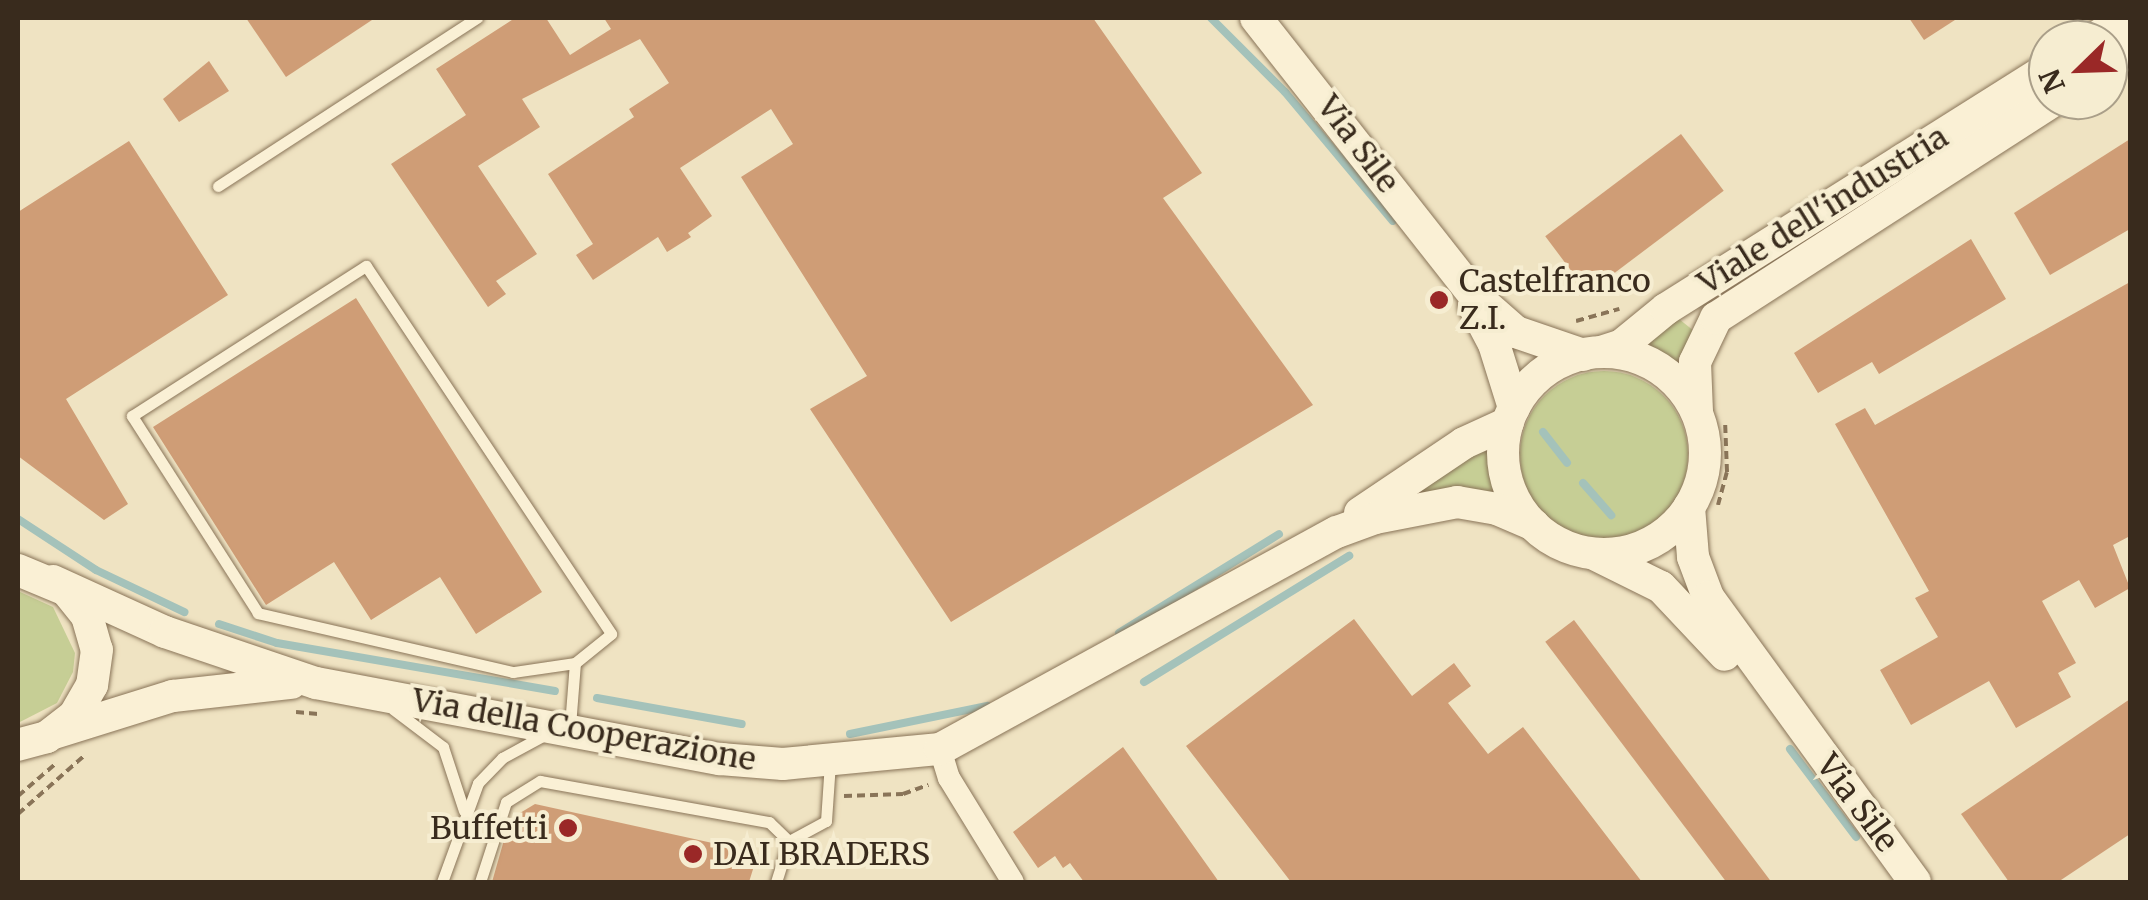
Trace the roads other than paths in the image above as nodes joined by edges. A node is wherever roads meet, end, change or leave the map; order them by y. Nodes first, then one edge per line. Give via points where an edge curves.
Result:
1 (478, 18) edge
2 (1256, 18) edge
3 (2028, 81) edge
4 (2028, 117) edge
5 (218, 186) dead end
6 (1456, 274) junction
7 (1592, 354) junction
8 (1709, 409) junction
9 (1511, 416) junction
10 (1702, 510) junction
11 (1534, 526) junction
12 (1337, 532) junction
13 (1592, 554) junction
14 (31, 570) edge
15 (1690, 614) junction
16 (1754, 660) junction
17 (575, 663) junction
18 (316, 683) junction
19 (366, 692) junction
20 (1798, 724) junction
21 (566, 726) junction
22 (40, 738) edge
23 (940, 749) junction
24 (831, 757) junction
25 (18, 769) edge
26 (464, 811) junction
27 (790, 841) junction
28 (442, 882) edge
29 (480, 882) edge
30 (776, 882) edge
31 (1013, 882) edge
32 (1915, 882) edge

1 - 5 lane
2 - 6 street, Via Sile
3 - 7 street, Viale dell'industria via 1666,309 1622,345
4 - 8 street, Viale dell'industria via 1716,318 1695,362
6 - 7 street, Via Sile via 1516,332
6 - 9 street, Via Sile via 1494,344
7 - 8 street via 1659,369
7 - 9 street via 1548,370
8 - 10 street
9 - 11 street via 1505,470
9 - 12 street, Via della Cooperazione
10 - 13 street via 1640,548
10 - 16 street, Via Sile via 1700,582
11 - 12 street, Via della Cooperazione via 1492,507 1446,502
11 - 13 street
12 - 23 street, Via della Cooperazione
13 - 15 street, Via Sile via 1651,580
14 - 18 street, Via della Cooperazione via 165,632
14 - 22 street via 87,616 96,650 86,701
15 - 16 lane via 1715,627 1746,662
15 - 20 street, Via Sile via 1744,677
16 - 20 street, Via Sile
17 - 17 lane via 513,672 258,613 132,416 366,266 610,634
17 - 21 lane
18 - 19 street, Via della Cooperazione
18 - 22 street, Via della Cooperazione via 185,694
19 - 21 street, Via della Cooperazione
19 - 26 lane via 443,746
20 - 32 street, Via Sile
21 - 24 street, Via della Cooperazione via 720,760 783,764
21 - 26 lane via 490,769
22 - 25 street
23 - 24 street, Via della Cooperazione
23 - 31 street via 949,778
24 - 27 lane via 826,821
26 - 28 lane
27 - 29 lane via 768,822 540,781 506,802
27 - 30 lane

